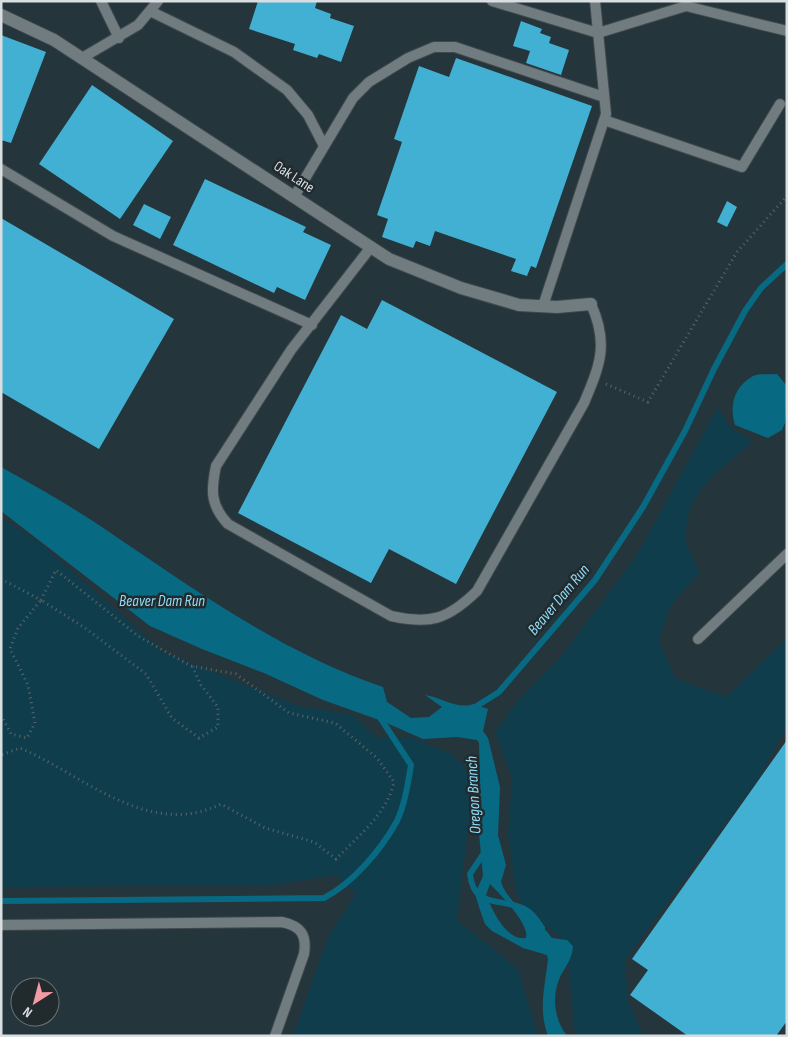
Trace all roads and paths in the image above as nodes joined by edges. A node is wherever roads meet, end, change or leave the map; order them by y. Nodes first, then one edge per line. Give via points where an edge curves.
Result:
1 (101, 1) edge
2 (158, 1) edge
3 (492, 1) edge
4 (595, 1) edge
5 (150, 11) junction
6 (1, 15) edge
7 (787, 31) edge
8 (598, 33) junction
9 (119, 38) junction
10 (82, 58) junction
11 (604, 97) junction
12 (780, 104) dead end
13 (604, 120) junction
14 (324, 146) junction
15 (1, 169) edge
16 (787, 196) edge
17 (294, 197) junction
18 (371, 247) junction
19 (591, 304) joint
20 (543, 306) junction
21 (312, 325) junction
22 (594, 379) junction
23 (787, 554) edge
24 (1, 578) edge
25 (41, 600) junction
26 (698, 639) dead end
27 (191, 666) junction
28 (1, 716) edge
29 (1, 755) edge
30 (1, 925) edge
31 (275, 1036) edge

1 - 9 lane
2 - 5 lane
3 - 8 lane
4 - 8 lane
5 - 9 lane via 138,25
5 - 14 lane via 234,52 287,90 308,116
6 - 10 street, Oak Lane via 54,40
7 - 8 lane via 686,6
8 - 11 lane
9 - 10 lane
10 - 17 street, Oak Lane
11 - 13 lane
11 - 14 lane via 455,47 434,47 408,58 369,82 353,98
12 - 13 lane via 742,167
13 - 20 lane
14 - 17 lane
15 - 21 lane via 113,236
16 - 22 path via 737,252 648,402
17 - 18 street, Oak Lane
18 - 20 street, Oak Lane via 389,259 461,288 519,305
18 - 21 lane
19 - 20 street, Oak Lane
19 - 22 lane via 600,324 601,340
21 - 22 lane via 291,350 216,466 212,487 217,513 228,524 391,616 416,622 437,619 463,604 477,591 584,404
23 - 26 lane
24 - 25 path
25 - 27 path via 56,570 138,636
25 - 27 path via 146,674 172,718 199,738 218,726 218,707
25 - 28 path via 18,628 10,649 28,685 35,723 27,738 11,734
27 - 29 path via 236,674 289,712 336,723 377,758 394,782 391,796 376,819 336,859 314,842 265,828 221,804 210,810 180,816 144,810 88,787 20,748
30 - 31 lane via 293,924 302,932 306,942

